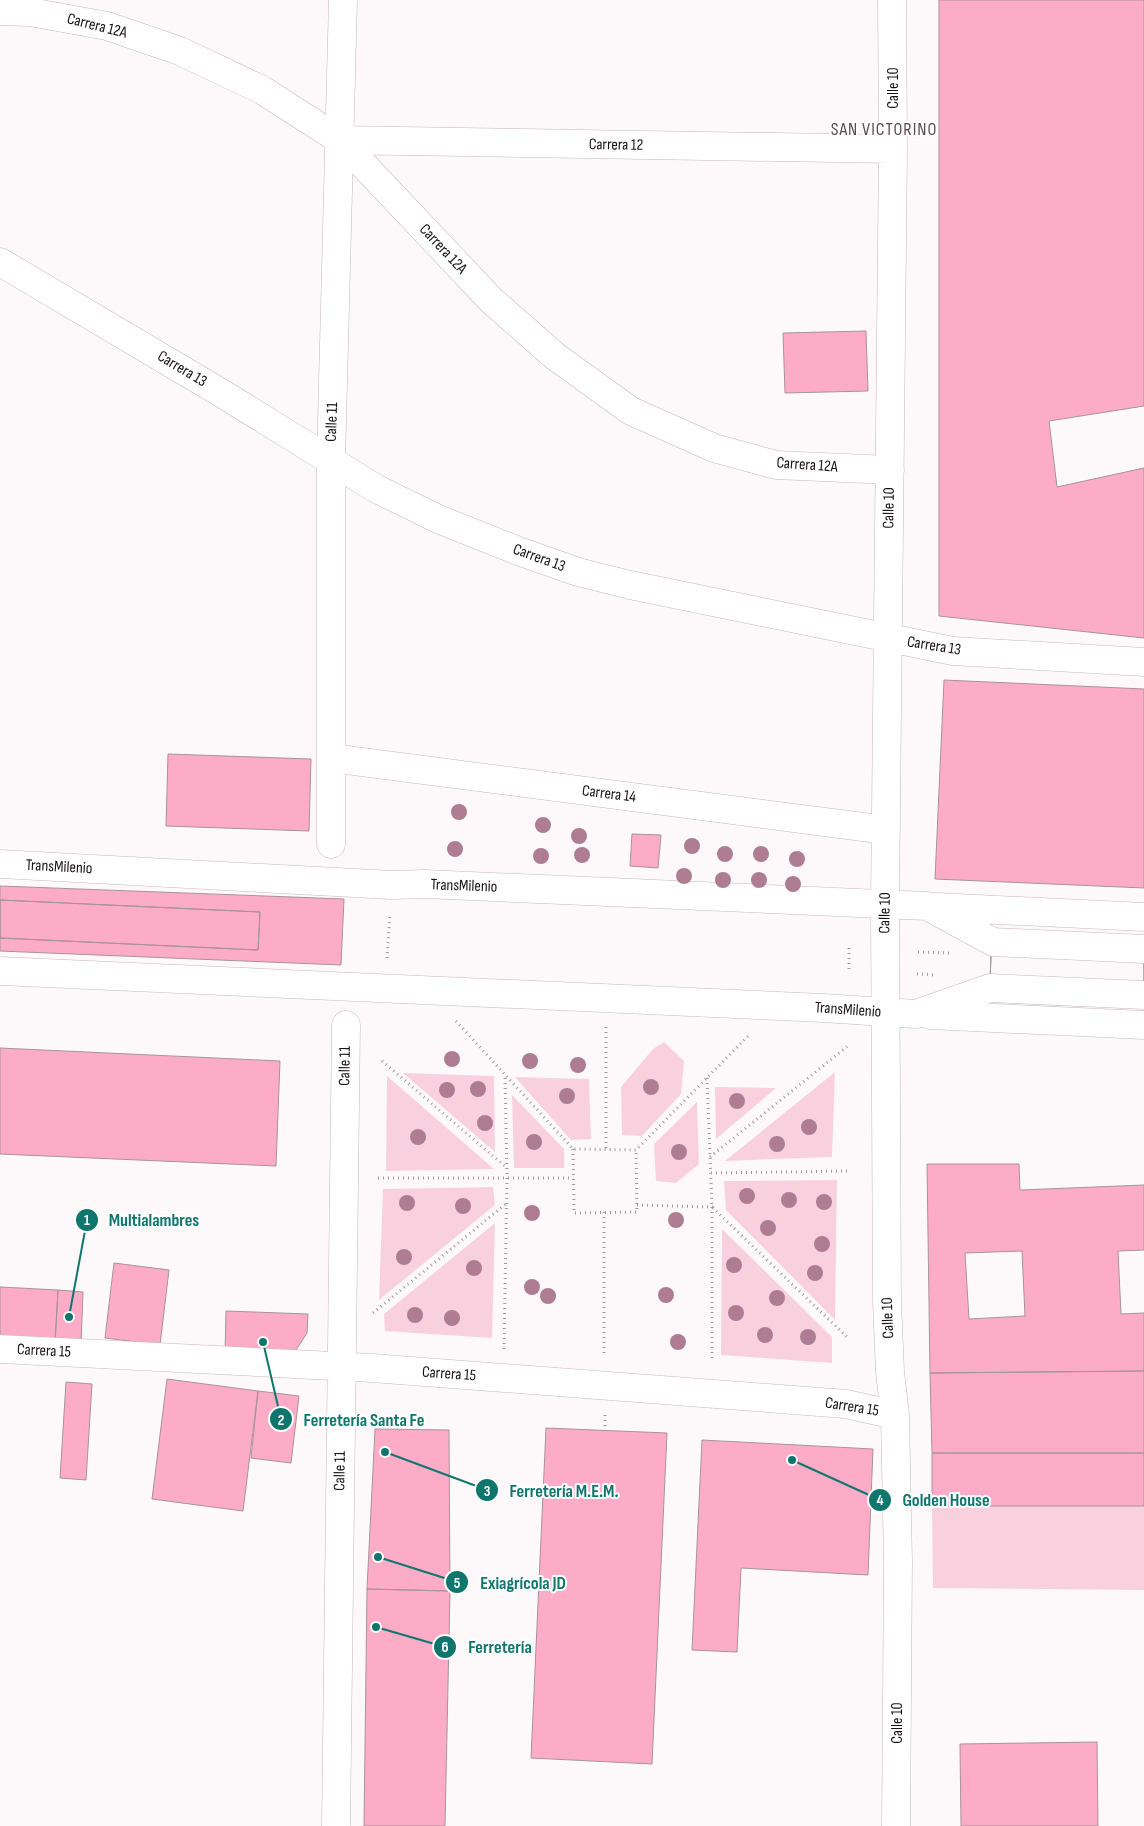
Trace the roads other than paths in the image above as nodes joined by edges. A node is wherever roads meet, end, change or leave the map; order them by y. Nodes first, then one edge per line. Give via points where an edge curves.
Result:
1 (343, 0) edge
2 (892, 0) edge
3 (0, 11) edge
4 (340, 140) junction
5 (893, 149) junction
6 (0, 262) edge
7 (331, 459) junction
8 (890, 470) junction
9 (888, 638) junction
10 (1144, 662) edge
11 (331, 758) junction
12 (886, 830) junction
13 (331, 844) dead end
14 (0, 864) edge
15 (885, 904) junction
16 (927, 906) junction
17 (1144, 917) edge
18 (1144, 949) edge
19 (0, 971) edge
20 (1144, 995) edge
21 (885, 1012) junction
22 (916, 1014) junction
23 (346, 1025) dead end
24 (1144, 1025) edge
25 (0, 1349) edge
26 (341, 1366) junction
27 (895, 1415) junction
28 (336, 1826) edge
29 (896, 1826) edge

1 - 4 street, Calle 11
2 - 5 street, Calle 10
3 - 4 street, Carrera 12A via 30,12 107,26 180,51 262,90
4 - 5 street, Carrera 12
4 - 7 street, Calle 11
4 - 8 street, Carrera 12A via 491,300 556,357 631,411 714,448 776,465
5 - 8 street, Calle 10
6 - 7 street, Carrera 13
7 - 9 street, Carrera 13 via 375,488 438,520 578,572
7 - 11 street, Calle 11
8 - 9 street, Calle 10
9 - 10 street, Carrera 13 via 953,650
9 - 12 street, Calle 10
11 - 12 street, Carrera 14
11 - 13 street, Calle 11
12 - 15 street, Calle 10
14 - 15 street, TransMilenio via 392,885
15 - 16 street, TransMilenio
15 - 21 street, Calle 10
16 - 17 street, TransMilenio
16 - 18 street, TransMilenio via 993,942
19 - 21 street, TransMilenio
20 - 22 street, TransMilenio via 990,988
21 - 22 street, TransMilenio
21 - 27 street, Calle 10 via 887,1301
22 - 24 street, TransMilenio
23 - 26 street, Calle 11
25 - 26 street, Carrera 15
26 - 27 street, Carrera 15 via 846,1404
26 - 28 street, Calle 11
27 - 29 street, Calle 10 via 898,1562

